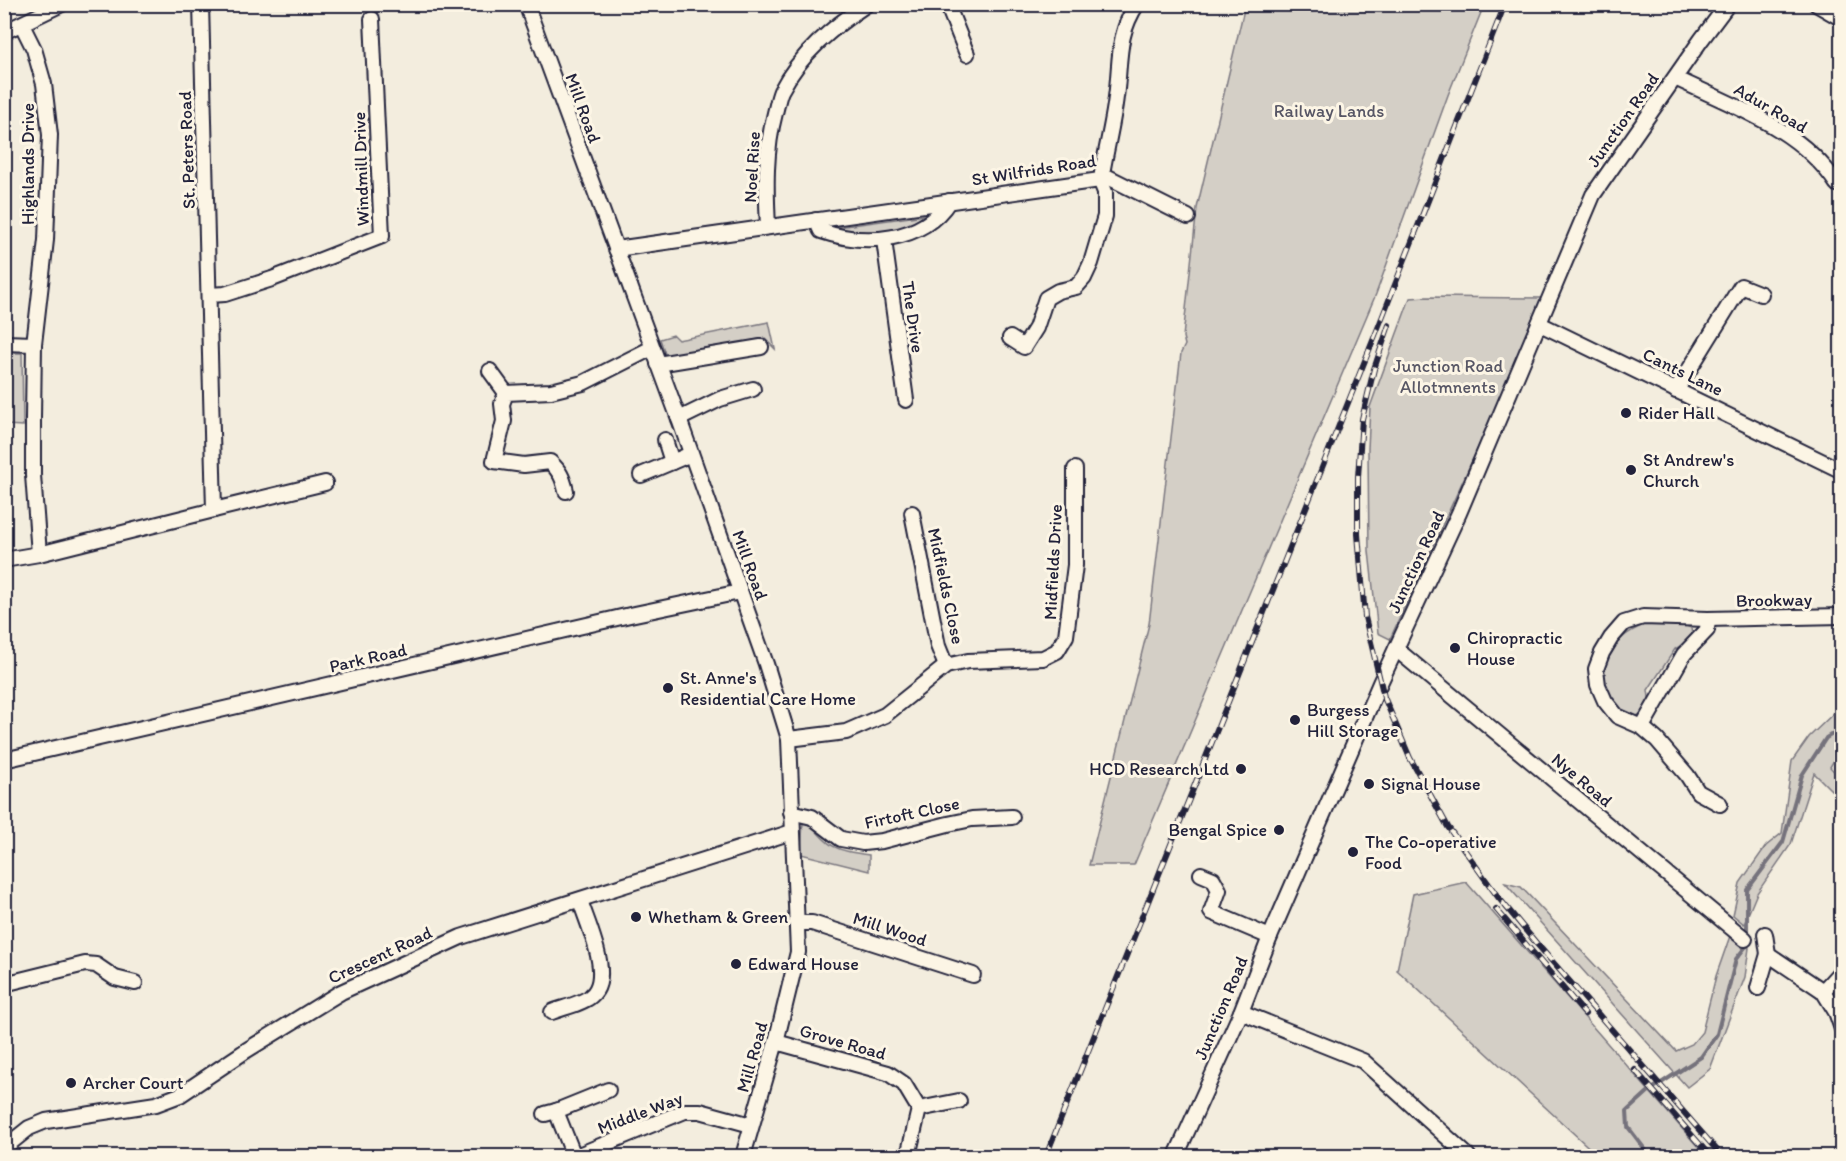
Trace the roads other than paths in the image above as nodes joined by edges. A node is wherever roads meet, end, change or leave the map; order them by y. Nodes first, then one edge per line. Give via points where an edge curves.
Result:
1 (62, 4) edge
2 (201, 4) edge
3 (526, 4) edge
4 (867, 4) edge
5 (947, 4) edge
6 (1137, 4) edge
7 (1728, 4) edge
8 (1816, 4) edge
9 (372, 19) dead end
10 (1842, 19) edge
11 (22, 25) junction
12 (4, 32) edge
13 (967, 54) dead end
14 (1675, 78) junction
15 (1101, 177) junction
16 (1837, 184) dead end
17 (949, 201) junction
18 (1188, 217) dead end
19 (816, 220) junction
20 (768, 227) junction
21 (884, 240) junction
22 (616, 249) junction
23 (209, 294) junction
24 (1761, 294) dead end
25 (1540, 324) junction
26 (1010, 338) dead end
27 (4, 343) edge
28 (34, 344) junction
29 (760, 347) dead end
30 (652, 348) junction
31 (658, 364) junction
32 (489, 371) dead end
33 (753, 389) dead end
34 (1676, 390) junction
35 (506, 393) junction
36 (906, 400) dead end
37 (679, 419) junction
38 (664, 440) dead end
39 (691, 454) junction
40 (1842, 454) edge
41 (672, 462) junction
42 (1075, 469) dead end
43 (1838, 469) edge
44 (641, 475) dead end
45 (325, 483) dead end
46 (566, 490) dead end
47 (214, 510) junction
48 (912, 513) dead end
49 (39, 554) junction
50 (4, 560) edge
51 (740, 592) junction
52 (1842, 616) edge
53 (1708, 619) junction
54 (1396, 649) junction
55 (946, 666) junction
56 (1642, 727) junction
57 (789, 739) junction
58 (4, 760) edge
59 (1720, 804) dead end
60 (791, 812) junction
61 (1012, 817) dead end
62 (792, 832) junction
63 (1201, 874) dead end
64 (579, 900) junction
65 (1211, 912) junction
66 (796, 923) junction
67 (1206, 926) dead end
68 (1765, 934) dead end
69 (1270, 937) junction
70 (1745, 939) dead end
71 (1768, 954) junction
72 (1842, 970) edge
73 (973, 975) dead end
74 (135, 983) dead end
75 (4, 984) edge
76 (1758, 988) dead end
77 (1823, 991) junction
78 (552, 1012) dead end
79 (1241, 1012) junction
80 (1842, 1029) edge
81 (776, 1041) junction
82 (608, 1090) dead end
83 (959, 1101) dead end
84 (919, 1109) junction
85 (751, 1125) junction
86 (5, 1148) edge
87 (16, 1156) edge
88 (575, 1156) edge
89 (743, 1156) edge
90 (908, 1156) edge
91 (1176, 1156) edge
92 (1468, 1156) edge

1 - 11 street
2 - 23 street, St. Peters Road
3 - 22 street, Mill Road
4 - 20 street, Noel Rise via 805,55 780,92 768,137
5 - 13 street
6 - 15 street via 1122,35 1116,97
7 - 14 street, Junction Road
8 - 10 street
9 - 23 street, Windmill Drive via 382,236 272,279 225,294
11 - 12 street
11 - 28 street, Highlands Drive via 44,84 50,135 46,240
14 - 16 street, Adur Road via 1736,106 1801,144
14 - 25 street, Junction Road via 1593,195
15 - 17 street, St Wilfrids Road
15 - 18 street, St Wilfrids Road
15 - 26 street via 1105,216 1084,278 1076,287 1046,298 1036,328 1024,347
17 - 19 street, St Wilfrids Road
17 - 21 street via 942,212 924,225
19 - 20 street, St Wilfrids Road
19 - 21 street via 821,231 840,237
20 - 22 street, St Wilfrids Road
21 - 36 street, The Drive
22 - 30 street, Mill Road
23 - 47 street, St. Peters Road
24 - 34 street via 1741,286
25 - 34 street, Cants Lane
25 - 54 street, Junction Road
27 - 28 street
28 - 49 street, Highlands Drive via 32,454
29 - 31 street
30 - 31 street, Mill Road
30 - 35 street via 583,383 551,391
31 - 37 street, Mill Road
32 - 35 street
33 - 37 street via 720,399
34 - 43 street, Cants Lane
35 - 46 street via 502,404 504,421 488,463 550,462 564,479
37 - 39 street, Mill Road
38 - 41 street
39 - 41 street
39 - 51 street, Mill Road
40 - 43 street
41 - 44 street
42 - 55 street, Midfields Drive via 1075,565 1063,643 1043,658 968,661
45 - 47 street
47 - 49 street
48 - 55 street, Midfields Close via 938,646
49 - 50 street
51 - 57 street, Mill Road
51 - 58 street, Park Road
52 - 53 street, Brookway
53 - 56 street via 1707,630 1684,654
53 - 56 street, Brookway via 1643,617 1624,623 1611,638 1596,669 1598,685 1617,716
54 - 69 street, Junction Road
54 - 70 street, Nye Road
55 - 57 street, Midfields Drive via 885,715 846,732
56 - 59 street, Brookway via 1698,792
57 - 60 street, Mill Road
60 - 61 street, Firtoft Close via 812,817 841,839 863,843 964,821
60 - 62 street, Mill Road
62 - 64 street, Crescent Road
62 - 66 street, Mill Road
63 - 65 street via 1213,879 1219,890
64 - 78 street via 601,964 599,986 591,997
64 - 86 street, Crescent Road via 460,938 341,992 180,1095 156,1104 46,1121 29,1128
65 - 67 street
65 - 69 street
66 - 73 street, Mill Wood via 812,923
66 - 81 street, Mill Road via 798,952
68 - 71 street
69 - 79 street, Junction Road
71 - 76 street
71 - 77 street
72 - 77 street
74 - 75 street via 85,964
77 - 80 street
79 - 91 street, Junction Road
79 - 92 street via 1364,1061
81 - 84 street, Grove Road via 888,1073 904,1084
81 - 85 street, Mill Road
82 - 88 street, Middle Way via 551,1113
83 - 84 street
84 - 90 street
85 - 88 street, Middle Way via 700,1111 685,1111
85 - 89 street, Mill Road
86 - 87 street

